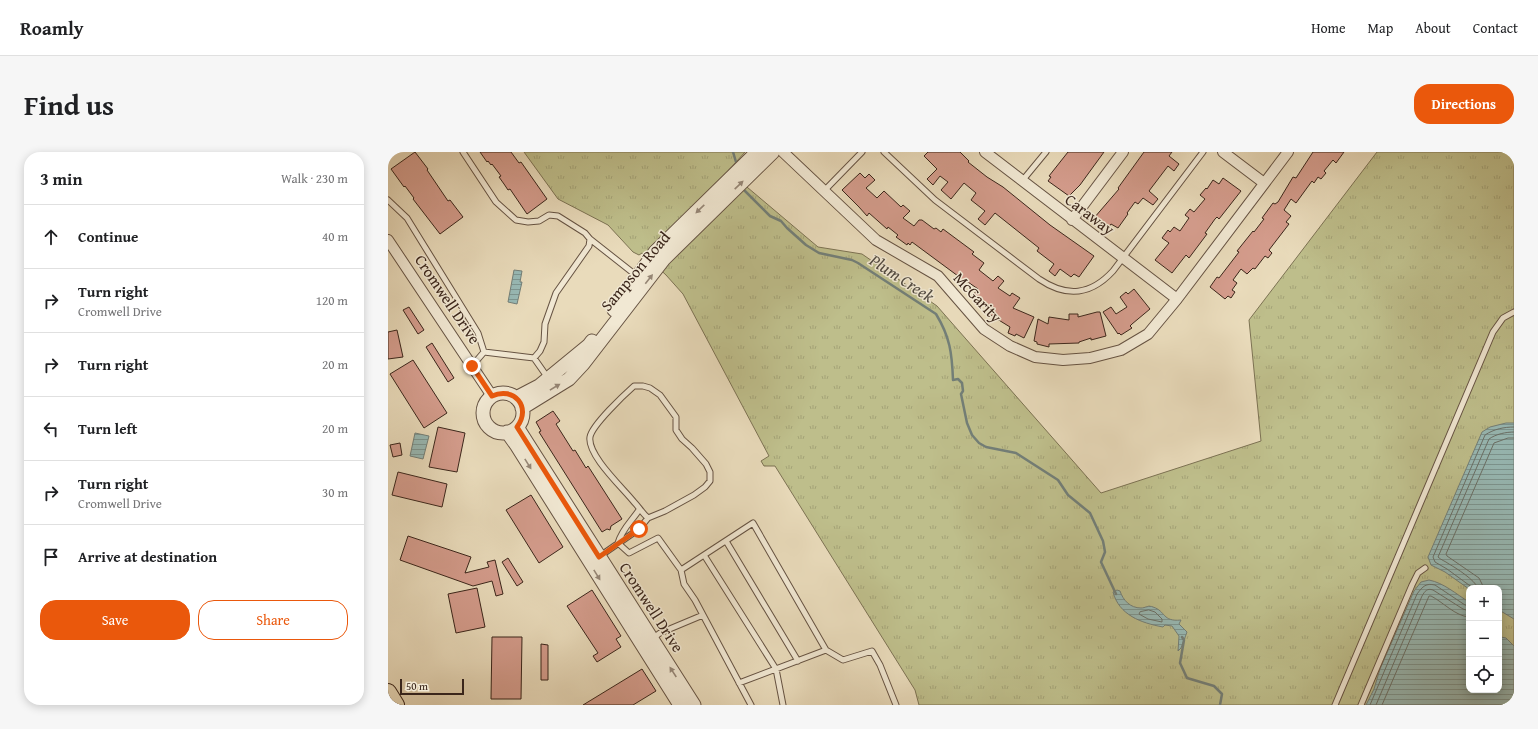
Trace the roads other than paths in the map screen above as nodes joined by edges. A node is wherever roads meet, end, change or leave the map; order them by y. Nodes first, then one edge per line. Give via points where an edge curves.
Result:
1 (463, 152) edge
2 (757, 152) edge
3 (773, 152) edge
4 (783, 152) edge
5 (862, 152) edge
6 (884, 152) edge
7 (985, 152) edge
8 (1046, 152) edge
9 (1123, 152) edge
10 (1203, 152) edge
11 (1223, 152) edge
12 (1288, 152) edge
13 (1022, 181) junction
14 (1264, 183) junction
15 (824, 191) junction
16 (388, 200) edge
17 (1072, 220) junction
18 (590, 239) junction
19 (388, 240) edge
20 (1122, 258) junction
21 (638, 277) junction
22 (1177, 299) junction
23 (1514, 312) edge
24 (484, 352) junction
25 (534, 358) junction
26 (472, 366) junction
27 (548, 378) junction
28 (492, 396) junction
29 (519, 403) junction
30 (512, 429) junction
31 (639, 510) junction
32 (648, 518) junction
33 (627, 526) junction
34 (634, 532) junction
35 (726, 541) junction
36 (618, 543) junction
37 (704, 555) junction
38 (599, 557) junction
39 (1424, 568) dead end
40 (681, 570) junction
41 (703, 615) junction
42 (652, 639) junction
43 (826, 650) junction
44 (798, 661) junction
45 (776, 669) junction
46 (739, 683) junction
47 (388, 692) edge
48 (396, 705) edge
49 (680, 705) edge
50 (694, 705) edge
51 (751, 705) edge
52 (783, 705) edge
53 (896, 705) edge
54 (1335, 705) edge
55 (1361, 705) edge

1 - 18 lane via 496,202 516,220 539,221 549,215 558,216
2 -> 21 street, Sampson Road via 655,252
29 -> 3 street, Sampson Road via 569,378 583,364 664,259
4 - 15 street, McGarity
5 - 15 lane
6 - 20 lane via 935,200 1055,289 1076,292 1097,285
7 - 13 street, Caraway
8 - 13 lane
9 - 17 street
10 - 20 lane
11 - 14 street
12 - 14 street, McGarity
13 - 17 street, Caraway
14 - 22 street, McGarity
15 - 22 street, McGarity via 876,240 938,276 984,329 1010,346 1035,357 1063,360 1090,358 1122,350 1148,334
16 - 24 lane via 408,218 478,334
17 - 20 street, Caraway
18 - 21 lane
18 - 25 lane via 589,246 556,293 545,324 544,342
19 - 26 street, Cromwell Drive
20 - 22 street, Caraway
21 - 27 street, Sampson Road via 589,345
23 - 54 lane via 1503,318 1493,332
24 - 25 lane
24 - 26 lane
25 - 27 lane
26 - 28 street, Cromwell Drive
27 - 29 street, Sampson Road
28 - 29 street via 511,394
28 - 30 street via 484,406 484,418 490,428 501,432
29 - 30 street via 522,418
30 - 38 street, Cromwell Drive
30 -> 49 street, Cromwell Drive via 516,446
31 - 32 lane
31 - 32 lane via 636,503 610,476 591,447 590,437 593,429 634,386 650,388 660,395 676,417 676,430 710,472 710,481 705,487
31 - 33 lane
32 - 34 lane
33 - 34 lane
33 - 36 lane via 621,532
34 - 36 lane
35 - 37 lane
35 - 43 lane via 753,524
35 - 44 lane
36 - 38 lane
36 - 40 lane via 629,553 658,538
37 - 40 lane
37 - 45 lane
38 - 42 street, Cromwell Drive
39 - 55 lane via 1418,573 1412,585
40 - 41 lane via 684,584
41 - 42 lane via 660,633
41 - 46 lane
50 -> 42 street, Cromwell Drive
43 - 44 lane
43 - 53 lane via 843,660 872,651
44 - 45 lane
45 - 46 lane
45 - 52 lane
46 - 51 lane
47 - 48 main road

